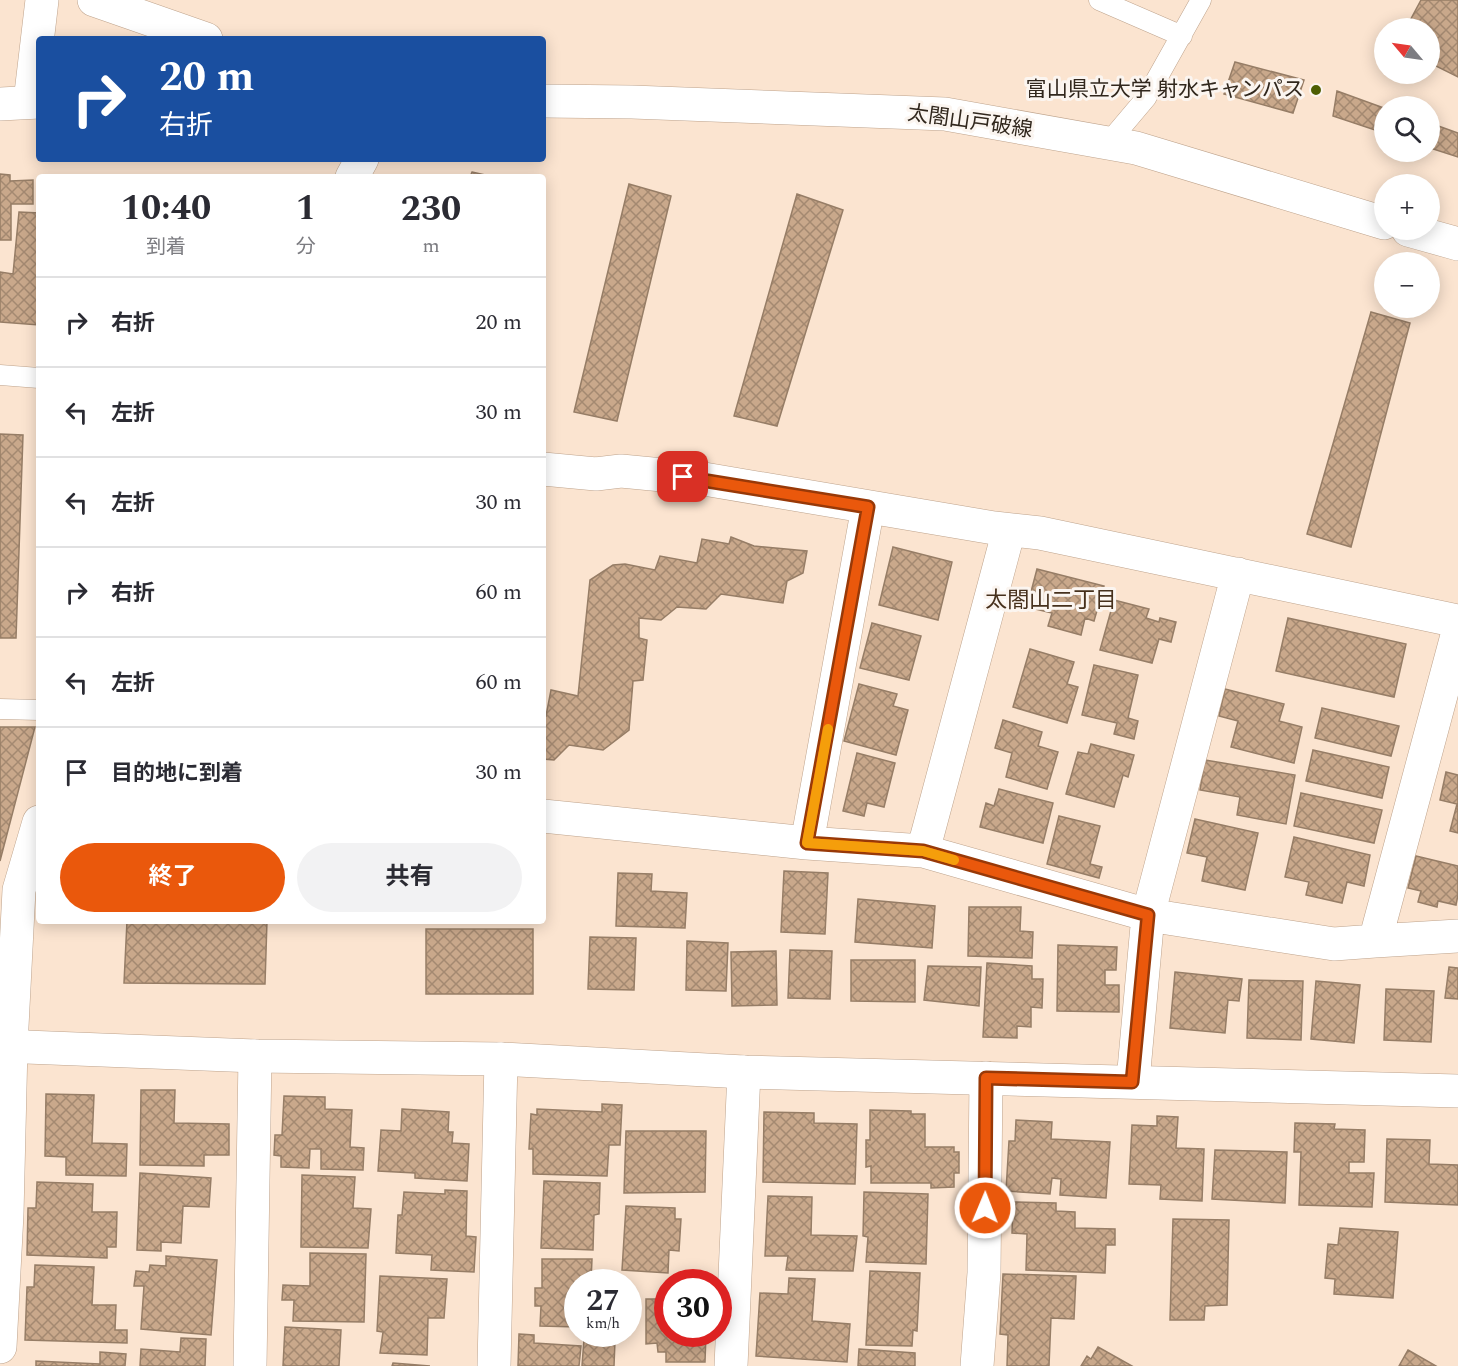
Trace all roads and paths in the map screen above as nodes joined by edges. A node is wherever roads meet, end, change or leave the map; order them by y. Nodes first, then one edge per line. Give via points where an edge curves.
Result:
1 (42, 0) edge
2 (94, 0) edge
3 (1099, 0) edge
4 (1201, 0) edge
5 (197, 36) edge
6 (1182, 36) junction
7 (546, 101) edge
8 (23, 102) edge
9 (1108, 143) junction
10 (1374, 219) edge
11 (1440, 239) edge
12 (1458, 244) edge
13 (0, 375) edge
14 (36, 378) edge
15 (546, 468) edge
16 (868, 507) junction
17 (1009, 530) junction
18 (1238, 574) junction
19 (1458, 621) edge
20 (1458, 632) edge
21 (0, 709) edge
22 (36, 710) edge
23 (546, 816) edge
24 (36, 832) edge
25 (807, 843) junction
26 (923, 851) junction
27 (1148, 915) junction
28 (1458, 936) edge
29 (1375, 941) junction
30 (5, 1046) edge
31 (255, 1056) junction
32 (501, 1059) junction
33 (744, 1072) junction
34 (986, 1078) junction
35 (1132, 1082) junction
36 (1458, 1091) edge
37 (0, 1347) edge
38 (250, 1366) edge
39 (494, 1366) edge
40 (731, 1366) edge
41 (977, 1366) edge

1 - 8 street
2 - 5 street
3 - 6 lane
4 - 6 lane
6 - 9 lane via 1146,98
7 - 9 street, 太閤山戸破線 via 945,114
9 - 10 street, 太閤山戸破線
11 - 12 street
13 - 14 lane
15 - 16 street via 704,479
16 - 17 street
16 - 25 street
17 - 18 street
17 - 26 street
18 - 19 street
18 - 27 street
20 - 29 street
21 - 22 lane
23 - 25 street
24 - 30 street via 19,890
25 - 26 street
26 - 27 street
27 - 29 street via 1334,944
27 - 35 street
28 - 29 street
30 - 31 street
30 - 37 street via 7,1214
31 - 32 street
31 - 38 street
32 - 33 street
32 - 39 street
33 - 34 street
33 - 40 street
34 - 35 street
34 - 41 street via 984,1273
35 - 36 street

